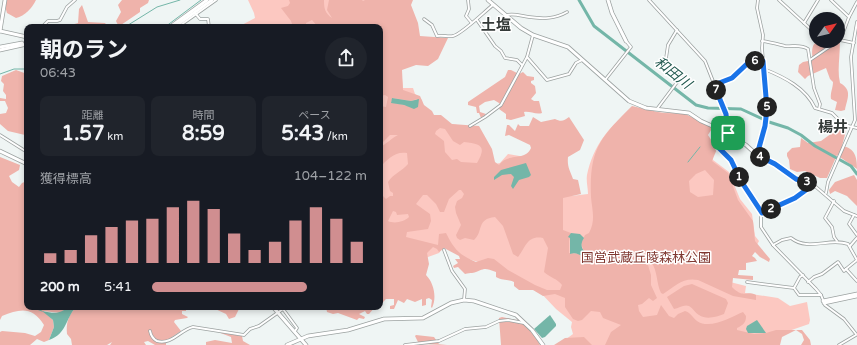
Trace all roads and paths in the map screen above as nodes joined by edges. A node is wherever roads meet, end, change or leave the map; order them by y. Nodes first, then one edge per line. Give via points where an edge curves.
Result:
1 (5, 0) edge
2 (75, 0) edge
3 (207, 0) edge
4 (212, 0) edge
5 (216, 0) edge
6 (468, 0) edge
7 (489, 0) edge
8 (608, 0) edge
9 (649, 0) edge
10 (758, 0) edge
11 (779, 0) edge
12 (818, 0) edge
13 (831, 0) edge
14 (857, 2) edge
15 (493, 5) junction
16 (567, 12) dead end
17 (195, 13) junction
18 (507, 15) junction
19 (850, 17) junction
20 (424, 19) dead end
21 (477, 20) junction
22 (471, 22) junction
23 (857, 22) edge
24 (804, 23) junction
25 (45, 24) edge
26 (174, 24) edge
27 (178, 24) edge
28 (182, 24) edge
29 (209, 24) edge
30 (809, 28) edge
31 (845, 28) edge
32 (677, 30) junction
33 (0, 31) edge
34 (533, 35) junction
35 (24, 36) edge
36 (626, 41) joint
37 (762, 41) junction
38 (845, 41) edge
39 (854, 43) junction
40 (24, 44) edge
41 (0, 48) edge
42 (826, 48) edge
43 (527, 57) junction
44 (583, 59) junction
45 (810, 60) junction
46 (763, 61) junction
47 (522, 64) junction
48 (764, 69) junction
49 (605, 80) junction
50 (714, 85) junction
51 (656, 110) junction
52 (819, 110) junction
53 (470, 126) dead end
54 (853, 126) junction
55 (857, 128) edge
56 (728, 133) junction
57 (0, 135) edge
58 (24, 150) edge
59 (0, 151) edge
60 (757, 155) junction
61 (24, 163) edge
62 (812, 184) junction
63 (826, 193) junction
64 (834, 201) junction
65 (762, 213) junction
66 (855, 215) edge
67 (857, 237) edge
68 (838, 241) junction
69 (773, 245) junction
70 (850, 246) junction
71 (444, 250) dead end
72 (846, 269) junction
73 (803, 275) junction
74 (857, 281) edge
75 (747, 282) dead end
76 (808, 282) junction
77 (794, 288) junction
78 (821, 295) junction
79 (857, 295) edge
80 (464, 300) junction
81 (824, 302) junction
82 (281, 310) edge
83 (284, 310) edge
84 (278, 312) junction
85 (526, 323) junction
86 (150, 331) dead end
87 (295, 331) junction
88 (857, 334) edge
89 (538, 338) junction
90 (301, 339) junction
91 (435, 341) junction
92 (287, 345) edge
93 (306, 345) edge
94 (405, 345) edge
95 (436, 345) edge
96 (539, 345) edge
97 (543, 345) edge
98 (839, 345) edge

1 - 33 street
2 - 25 street via 67,7 60,20 48,21
3 - 26 street
4 - 17 street
5 - 17 street
6 - 22 street via 469,9 466,16
7 - 15 street
8 - 36 street
9 - 32 street
10 - 37 street
11 - 24 street
12 - 24 street
13 - 19 street
14 - 19 street
15 - 18 street
15 - 21 street
16 - 18 street via 549,19
17 - 27 street
17 - 28 street
17 - 29 street via 200,19 208,20
18 - 34 street
19 - 31 street
20 - 22 street via 432,25 437,36 452,36 461,32
21 - 22 street
21 - 47 street via 506,58
23 - 39 street
24 - 30 street
32 - 50 street via 705,61
32 - 51 street via 668,45 665,65 681,77
33 - 35 street
34 - 43 street
34 - 44 street via 563,44
36 - 49 street via 631,47
37 - 45 street via 804,47 808,49
37 - 46 street
38 - 39 street
39 - 54 street via 850,57 856,114
40 - 41 street
42 - 45 street
43 - 44 street via 547,80 569,74 576,63
43 - 47 street
44 - 49 street
45 - 52 street via 814,88 820,104
46 - 48 street
46 - 50 street via 749,62 732,78
47 - 53 street via 501,105
48 - 52 street via 783,76 807,95
48 - 60 street via 767,109
49 - 51 street via 629,101
50 - 56 street via 726,114
51 - 56 street via 689,113
52 - 54 street via 832,113 844,125
54 - 55 street
54 - 63 street via 835,164
56 - 60 street
56 - 65 street via 719,148 731,160
57 - 58 street
59 - 61 street
60 - 62 street via 796,179
62 - 63 street
62 - 65 street via 795,198
63 - 64 street
64 - 66 street via 844,211
64 - 68 street via 825,218
65 - 69 street via 761,227
66 - 67 street via 849,224
67 - 70 street
68 - 69 street via 802,244 791,238
68 - 70 street
69 - 73 street
70 - 72 street via 857,260
71 - 80 street via 452,272 465,289
72 - 74 street
72 - 76 street via 844,271 838,262
73 - 76 street
73 - 77 street
75 - 77 street
76 - 78 street
77 - 78 street via 799,295
78 - 81 street
79 - 81 street
80 - 85 street via 507,311
80 - 90 street via 451,303 423,318 384,319 348,330
81 - 88 street
82 - 84 street
83 - 87 street via 298,328
84 - 86 street via 244,335 193,327 170,344 164,344 156,340
84 - 87 street
85 - 89 street
85 - 91 street via 499,321 486,327 465,329
87 - 90 street
88 - 98 street
89 - 96 street
89 - 97 street
90 - 92 street
90 - 93 street
91 - 94 street
91 - 95 street

